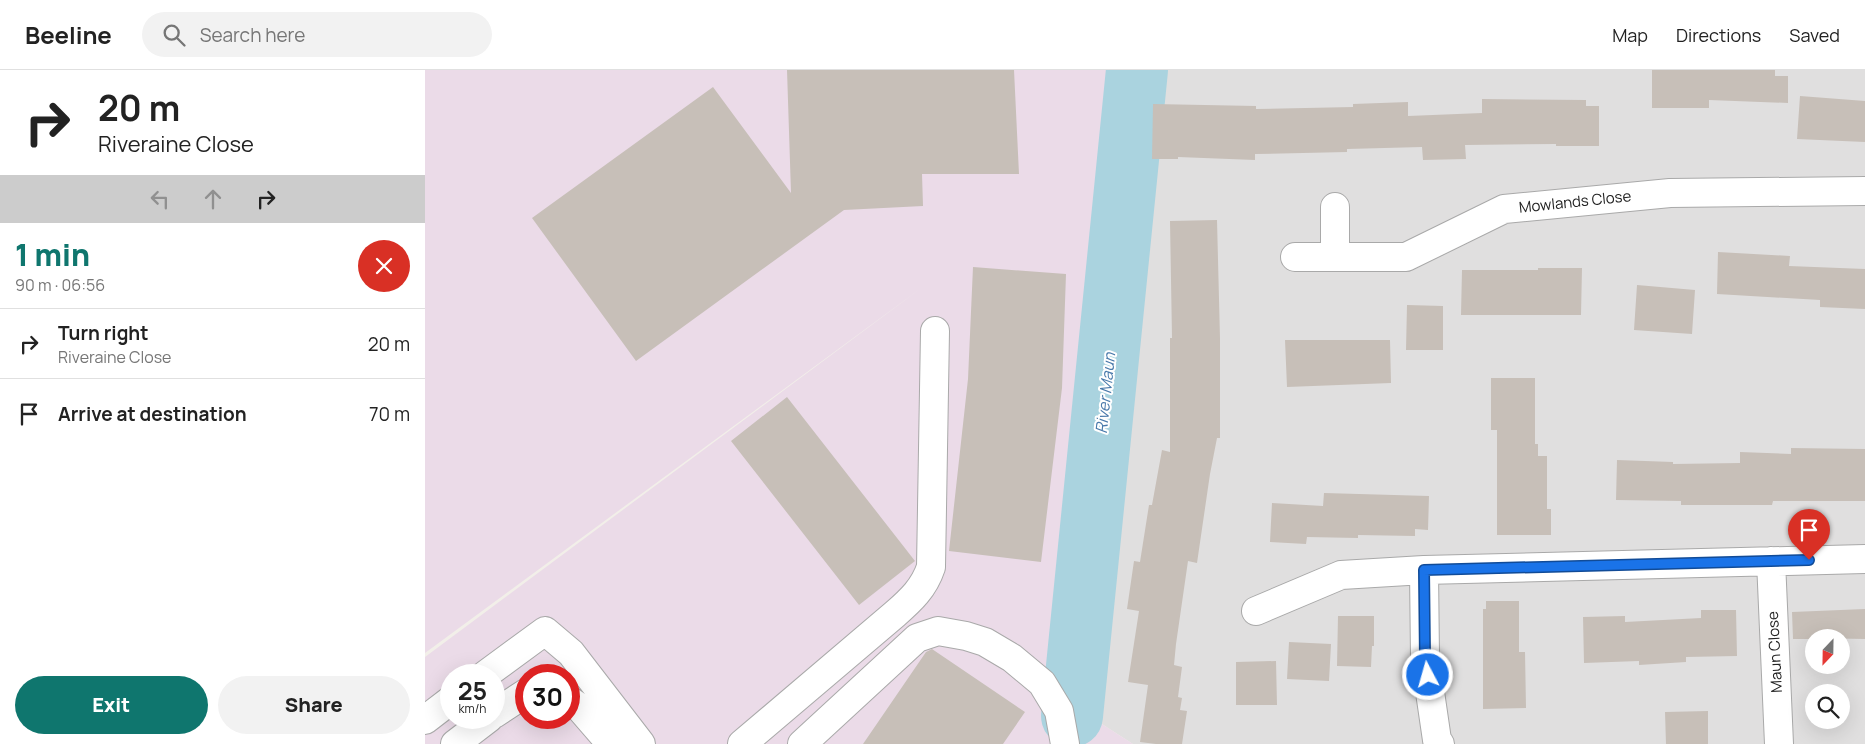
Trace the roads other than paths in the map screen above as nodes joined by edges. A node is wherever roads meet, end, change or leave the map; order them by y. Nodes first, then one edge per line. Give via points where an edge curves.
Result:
1 (1865, 191) edge
2 (1335, 207) dead end
3 (1335, 256) junction
4 (1295, 257) dead end
5 (935, 332) dead end
6 (1865, 559) edge
7 (1771, 561) junction
8 (1424, 570) junction
9 (1256, 611) dead end
10 (500, 664) edge
11 (440, 708) edge
12 (580, 708) edge
13 (425, 720) edge
14 (475, 729) edge
15 (455, 744) edge
16 (611, 744) edge
17 (641, 744) edge
18 (742, 744) edge
19 (802, 744) edge
20 (1065, 744) edge
21 (1440, 744) edge
22 (1779, 744) edge

1 - 3 street, Mowlands Close via 1670,192 1504,209 1406,257
2 - 3 street
3 - 4 street, Mowlands Close
5 - 18 street via 931,567 927,580 895,614
6 - 7 street
7 - 8 street
7 - 22 street, Maun Close
8 - 9 street via 1341,575
8 - 21 street via 1425,658
10 - 17 street via 545,631 571,653
11 - 13 street
12 - 16 street
14 - 15 street
19 - 20 street via 917,638 938,631 985,642 1012,658 1042,683 1059,711

